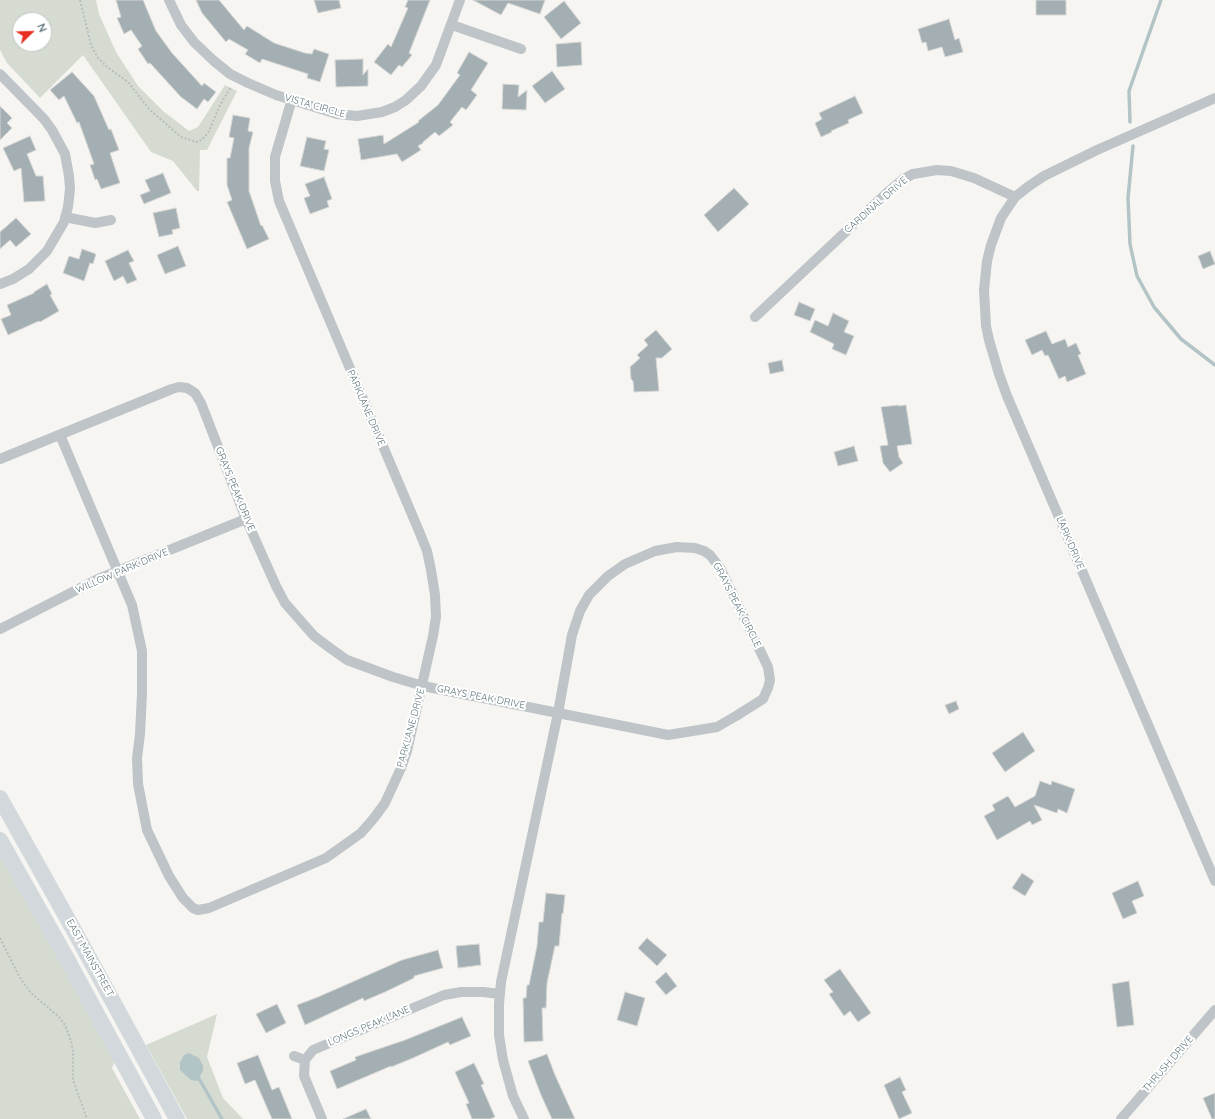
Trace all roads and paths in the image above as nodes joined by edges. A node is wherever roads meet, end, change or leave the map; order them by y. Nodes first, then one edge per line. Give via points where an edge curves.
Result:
1 (80, 0) edge
2 (169, 0) edge
3 (460, 0) edge
4 (452, 25) junction
5 (521, 49) dead end
6 (0, 74) edge
7 (231, 87) dead end
8 (1215, 98) edge
9 (292, 99) junction
10 (1015, 197) junction
11 (65, 217) junction
12 (111, 220) dead end
13 (0, 284) edge
14 (755, 317) dead end
15 (60, 435) junction
16 (0, 459) edge
17 (246, 519) junction
18 (118, 571) junction
19 (0, 629) edge
20 (423, 686) junction
21 (558, 713) junction
22 (0, 798) edge
23 (0, 840) edge
24 (1215, 881) edge
25 (0, 938) edge
26 (500, 994) junction
27 (1215, 1010) edge
28 (294, 1056) dead end
29 (305, 1060) junction
30 (87, 1119) edge
31 (154, 1119) edge
32 (177, 1119) edge
33 (322, 1119) edge
34 (524, 1119) edge
35 (1121, 1119) edge

1 - 7 path via 91,45 98,58 128,82 149,109 181,137 196,142 202,140
2 - 9 street, VISTA CIRCLE via 187,33 222,68 254,86
3 - 4 street, VISTA CIRCLE
4 - 5 street
4 - 9 street, VISTA CIRCLE via 429,76 411,96 395,107 382,112 350,116
6 - 11 street via 44,119 63,149 70,182
8 - 10 street via 1065,165 1034,182
9 - 20 street, PARKLANE DRIVE via 275,157 276,190 283,213 426,551 435,595 436,617
10 - 14 street, CARDINAL DRIVE via 951,171 937,170 913,174 888,192
10 - 24 street, LARK DRIVE via 1001,218 986,269 984,290 988,340 1007,396
11 - 12 street via 95,223
11 - 13 street via 51,245 35,264 20,275
15 - 16 street, GRAYS PEAK DRIVE
15 - 17 street, GRAYS PEAK DRIVE via 172,389 187,388 195,393 201,403
15 - 18 street, PARKLANE DRIVE
17 - 18 street, WILLOW PARK DRIVE
17 - 20 street, GRAYS PEAK DRIVE via 285,603 314,636 348,660
18 - 19 street, WILLOW PARK DRIVE
18 - 20 street, PARKLANE DRIVE via 132,605 142,651 142,694 137,758 138,784 147,830 169,876 183,898 198,910 209,908 326,858 361,833 385,803 401,768
20 - 21 street, GRAYS PEAK DRIVE
21 - 21 street, GRAYS PEAK CIRCLE via 668,734 717,727 763,698 770,680 768,667 720,568 710,555 695,548 656,551 625,564 589,595 580,611 572,635
21 - 26 street
22 - 32 main road, EAST MAINSTREET
23 - 31 main road, EAST MAINSTREET
25 - 30 path via 25,985 65,1025 73,1052 73,1080
26 - 29 street, LONGS PEAK LANE via 461,992 444,995 313,1050
26 - 34 street via 499,1030 503,1060 513,1096
27 - 35 street, THRUSH DRIVE
28 - 29 street
29 - 33 street via 304,1076

